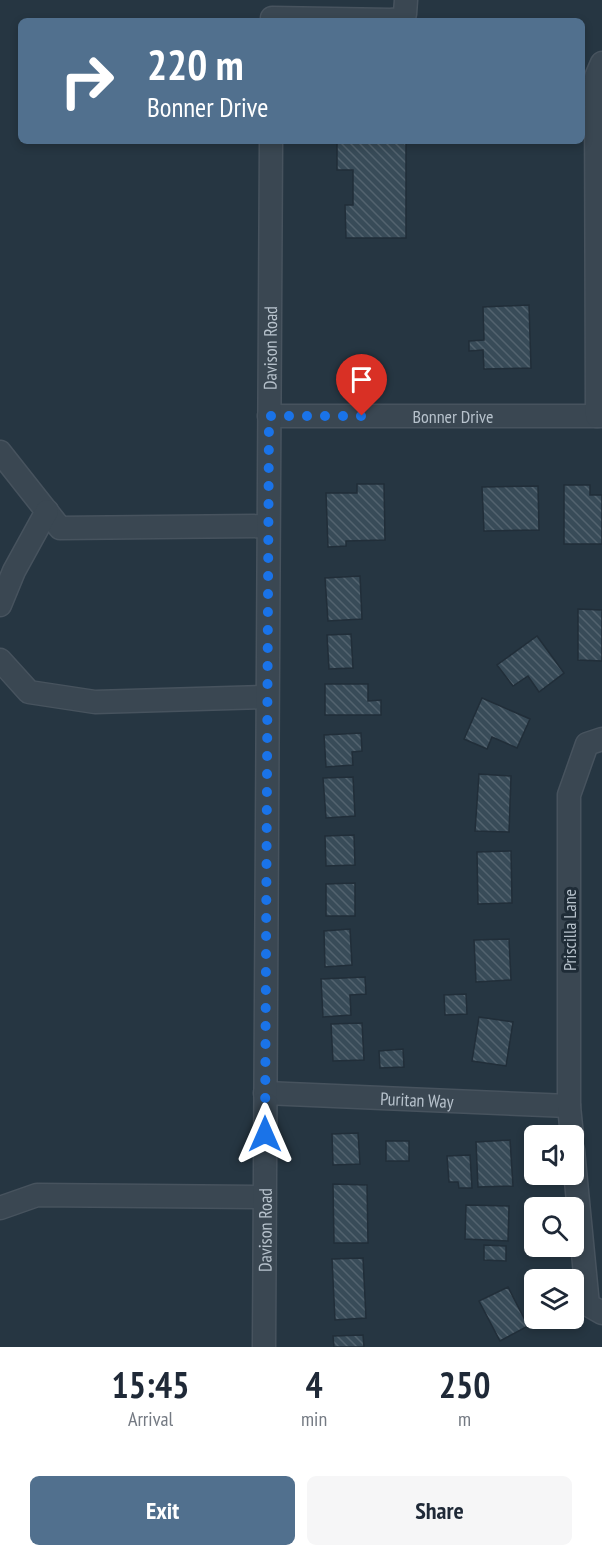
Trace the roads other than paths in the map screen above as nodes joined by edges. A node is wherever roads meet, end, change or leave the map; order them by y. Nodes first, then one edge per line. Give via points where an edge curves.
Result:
1 (406, 0) edge
2 (272, 13) edge
3 (358, 18) edge
4 (402, 18) edge
5 (602, 63) edge
6 (271, 144) edge
7 (269, 416) junction
8 (599, 416) edge
9 (0, 452) edge
10 (47, 511) junction
11 (268, 526) junction
12 (0, 605) edge
13 (0, 660) edge
14 (267, 698) junction
15 (602, 739) edge
16 (265, 1093) junction
17 (568, 1106) junction
18 (571, 1125) edge
19 (576, 1185) edge
20 (264, 1197) junction
21 (0, 1208) edge
22 (602, 1313) edge
23 (264, 1347) edge

1 - 4 street
2 - 3 street
5 - 8 street via 596,77
6 - 7 street, Davison Road
7 - 8 street, Bonner Drive
7 - 11 street, Davison Road
9 - 10 street
10 - 11 street via 60,528
10 - 12 street
11 - 14 street, Davison Road
13 - 14 street via 29,692 95,702
14 - 16 street, Davison Road
15 - 17 street, Priscilla Lane via 587,744 569,795
16 - 17 street, Puritan Way
16 - 20 street, Davison Road
17 - 18 street, Priscilla Lane
19 - 22 street via 588,1305
20 - 21 street via 37,1195
20 - 23 street, Davison Road

